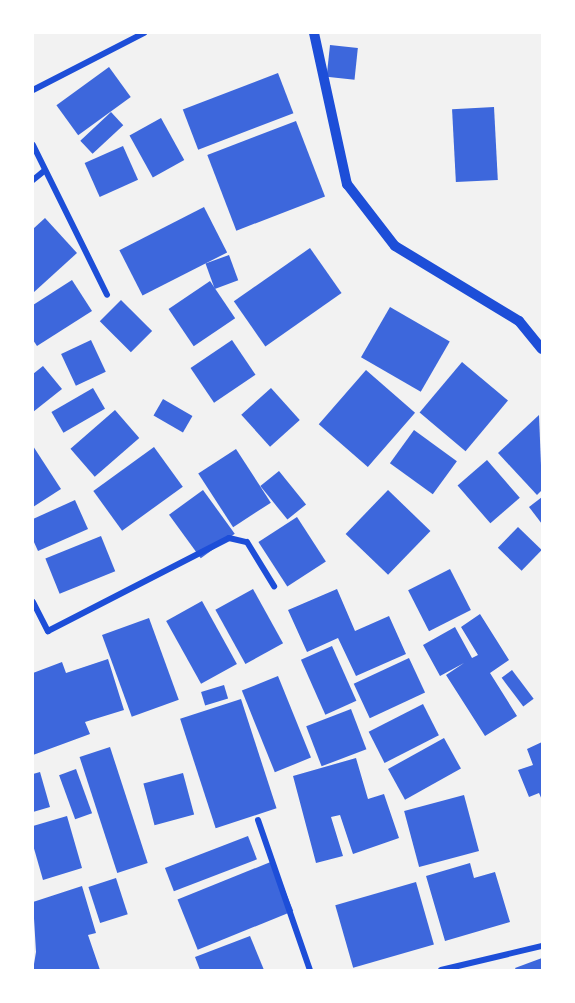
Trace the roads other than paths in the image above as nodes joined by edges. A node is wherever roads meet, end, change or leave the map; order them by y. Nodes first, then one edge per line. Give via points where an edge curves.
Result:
1 (144, 33) edge
2 (314, 33) edge
3 (33, 90) edge
4 (33, 145) edge
5 (44, 171) junction
6 (33, 180) edge
7 (107, 295) dead end
8 (542, 349) edge
9 (274, 586) dead end
10 (33, 602) edge
11 (258, 820) dead end
12 (542, 946) edge
13 (309, 970) edge
14 (441, 970) edge

1 - 3 street
2 - 8 street via 347,184 395,246 519,321
4 - 5 street
5 - 6 street
5 - 7 street
9 - 10 street via 247,542 229,538 48,631
11 - 13 street
12 - 14 street

